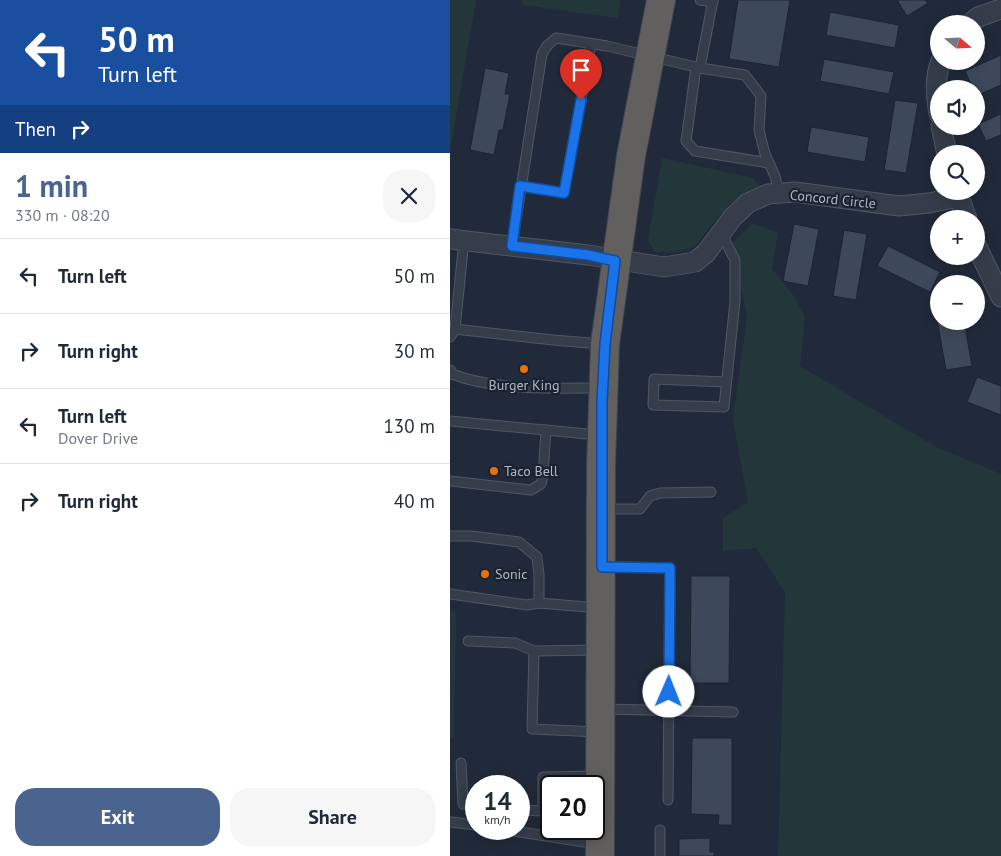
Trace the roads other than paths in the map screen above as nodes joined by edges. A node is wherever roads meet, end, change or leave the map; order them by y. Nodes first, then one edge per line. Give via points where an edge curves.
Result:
1 (661, 0) edge
2 (700, 0) edge
3 (713, 1) edge
4 (1001, 9) edge
5 (984, 15) edge
6 (592, 44) junction
7 (650, 56) junction
8 (698, 68) junction
9 (769, 163) junction
10 (520, 186) junction
11 (779, 193) junction
12 (939, 200) edge
13 (721, 233) junction
14 (457, 240) edge
15 (512, 246) junction
16 (615, 261) junction
17 (985, 264) edge
18 (1001, 297) edge
19 (455, 329) junction
20 (450, 337) edge
21 (605, 344) junction
22 (450, 370) edge
23 (726, 382) junction
24 (603, 388) junction
25 (450, 421) edge
26 (546, 430) junction
27 (601, 435) junction
28 (450, 481) edge
29 (711, 492) dead end
30 (602, 510) junction
31 (450, 536) edge
32 (602, 567) junction
33 (450, 594) edge
34 (539, 603) junction
35 (602, 609) junction
36 (468, 641) dead end
37 (601, 650) junction
38 (534, 651) junction
39 (669, 710) junction
40 (733, 712) dead end
41 (601, 721) junction
42 (461, 763) dead end
43 (600, 775) edge
44 (668, 800) dead end
45 (465, 804) edge
46 (450, 822) edge
47 (465, 824) edge
48 (660, 830) dead end
49 (530, 835) edge
50 (600, 850) edge
51 (660, 856) edge

1 - 7 highway
2 - 3 lane
3 - 8 lane
4 - 5 street
6 - 7 lane
6 - 10 lane via 556,38 542,54
6 - 10 lane via 564,193
7 - 8 lane
7 - 16 highway
8 - 9 lane via 745,75 761,96 759,130
8 - 9 lane via 686,141 694,151
9 - 11 lane
10 - 15 lane
11 - 12 street, Concord Circle via 795,192 900,206
11 - 13 street, Concord Circle via 748,203
13 - 16 street, Concord Circle via 695,262 664,267
13 - 23 lane via 735,260 735,301
14 - 15 street, Concord Circle
14 - 19 lane
15 - 16 street, Concord Circle
16 - 21 highway
17 - 18 street
19 - 20 lane
19 - 21 lane
21 - 24 highway
22 - 24 lane via 464,379 514,386
23 - 23 lane via 724,407 653,405 654,379
24 - 27 highway
25 - 26 lane
26 - 27 lane
26 - 28 lane via 541,484 531,490
27 - 30 highway
29 - 30 lane via 660,493 650,496 640,509
30 - 32 highway
31 - 34 lane via 519,542 537,557
32 - 35 highway
32 - 39 lane via 670,568
33 - 34 lane via 527,605
34 - 35 lane
35 - 37 highway
36 - 38 lane via 515,643
37 - 38 lane
37 - 41 highway
38 - 41 lane via 532,729
39 - 40 lane
39 - 41 lane
39 - 44 lane
41 - 43 highway
42 - 45 lane
46 - 47 lane
48 - 51 lane
49 - 50 lane

